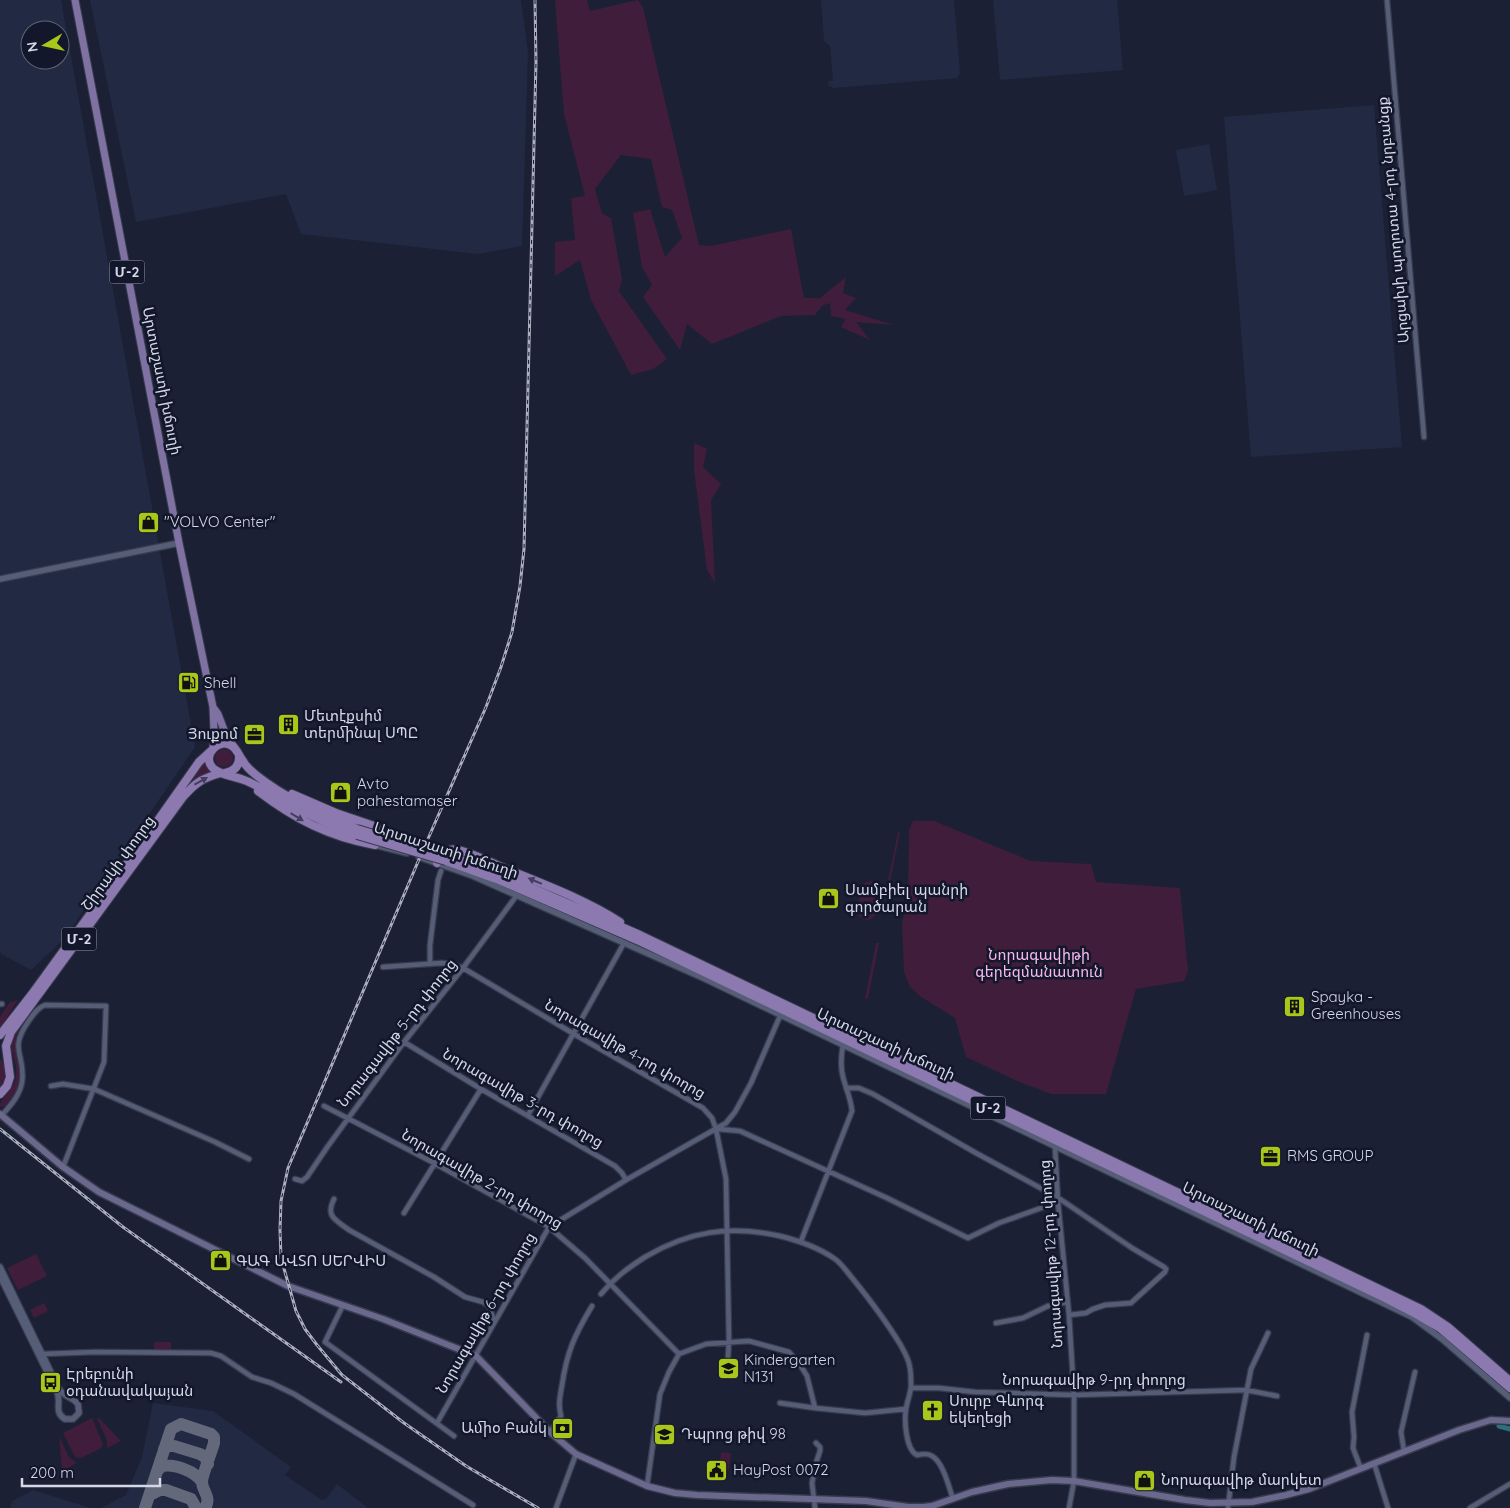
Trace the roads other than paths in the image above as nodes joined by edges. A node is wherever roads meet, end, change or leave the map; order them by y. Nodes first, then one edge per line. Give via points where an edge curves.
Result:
1 (75, 0) edge
2 (1387, 0) edge
3 (1424, 437) dead end
4 (179, 543) junction
5 (0, 579) edge
6 (213, 708) junction
7 (212, 750) junction
8 (236, 751) junction
9 (223, 773) junction
10 (259, 777) junction
11 (243, 779) junction
12 (357, 832) junction
13 (375, 845) junction
14 (447, 858) junction
15 (437, 863) junction
16 (441, 871) dead end
17 (517, 895) junction
18 (640, 935) junction
19 (624, 943) junction
20 (430, 964) junction
21 (383, 968) dead end
22 (463, 968) junction
23 (780, 1016) junction
24 (574, 1034) junction
25 (0, 1035) edge
26 (404, 1042) junction
27 (843, 1045) junction
28 (0, 1053) edge
29 (7, 1060) junction
30 (51, 1086) dead end
31 (846, 1088) junction
32 (94, 1089) junction
33 (481, 1089) junction
34 (0, 1094) edge
35 (324, 1106) dead end
36 (1, 1114) edge
37 (528, 1115) junction
38 (348, 1118) junction
39 (716, 1129) junction
40 (1055, 1147) junction
41 (249, 1159) dead end
42 (434, 1163) junction
43 (63, 1167) junction
44 (828, 1171) junction
45 (295, 1179) dead end
46 (626, 1180) junction
47 (334, 1199) dead end
48 (1057, 1200) junction
49 (404, 1213) dead end
50 (549, 1227) junction
51 (728, 1230) junction
52 (801, 1241) junction
53 (0, 1268) edge
54 (0, 1276) edge
55 (610, 1283) junction
56 (601, 1294) dead end
57 (1067, 1302) junction
58 (343, 1305) junction
59 (592, 1306) dead end
60 (1069, 1315) junction
61 (494, 1321) junction
62 (996, 1323) dead end
63 (1268, 1333) dead end
64 (1367, 1335) dead end
65 (729, 1341) junction
66 (40, 1354) junction
67 (679, 1354) junction
68 (476, 1356) junction
69 (728, 1357) dead end
70 (1415, 1372) dead end
71 (1510, 1381) edge
72 (910, 1388) junction
73 (1510, 1388) edge
74 (1246, 1390) junction
75 (1074, 1395) junction
76 (1277, 1396) dead end
77 (69, 1398) junction
78 (1510, 1398) edge
79 (780, 1403) dead end
80 (59, 1404) junction
81 (815, 1408) junction
82 (906, 1410) junction
83 (1509, 1421) edge
84 (437, 1423) junction
85 (550, 1432) junction
86 (454, 1436) dead end
87 (816, 1443) dead end
88 (1404, 1451) junction
89 (576, 1454) junction
90 (1374, 1463) junction
91 (1361, 1469) junction
92 (1074, 1482) junction
93 (1510, 1484) edge
94 (647, 1486) junction
95 (814, 1498) junction
96 (953, 1499) junction
97 (473, 1505) dead end
98 (1229, 1505) edge
99 (556, 1508) edge
100 (815, 1508) edge
101 (1069, 1508) edge
102 (1388, 1508) edge
103 (1470, 1508) edge

1 - 4 main road, Արտաշատի խճուղի / Մ-2
2 - 3 street, Արցախի պողոտա 4-րդ նրբանցք
4 - 5 street
4 - 6 main road, Արտաշատի խճուղի / Մ-2
6 - 7 main road, Արտաշատի խճուղի / Մ-2
6 - 8 main road, Արտաշատի խճուղի / Մ-2
7 - 8 highway via 224,743
7 - 9 highway, Արտաշատի խճուղի / Մ-2 via 210,764
7 - 25 highway, Շիրակի փողոց / Մ-2 via 199,762
8 - 9 highway via 237,766
8 - 10 highway, Արտաշատի խճուղի / Մ-2
9 - 11 highway, Արտաշատի խճուղի / Մ-2
29 -> 9 highway, Շիրակի փողոց / Մ-2 via 6,1046 11,1032 183,797 200,780
10 - 12 highway, Արտաշատի խճուղի / Մ-2 via 306,807
10 - 13 highway via 329,810 377,827
11 - 12 highway, Արտաշատի խճուղի / Մ-2 via 307,814
11 -> 13 highway via 310,825
12 - 14 highway, Արտաշատի խճուղի / Մ-2, bridge
13 - 15 street, Արտաշատի խճուղի
14 - 18 highway, Արտաշատի խճուղի / Մ-2 via 475,864
14 - 73 highway, Արտաշատի խճուղի / Մ-2 via 645,944 1392,1302 1440,1328
15 - 17 street, Արտաշատի խճուղի
18 -> 15 highway via 603,911 475,856 451,850 442,854
16 - 20 street
17 - 19 street, Արտաշատի խճուղի
17 - 22 street, Նորագավիթ 5-րդ փողոց
18 - 71 highway, Արտաշատի խճուղի / Մ-2 via 1421,1309 1448,1327
19 - 23 street, Արտաշատի խճուղի
19 - 24 street
20 - 21 street, Նորագավիթ 4-րդ փողոց
20 - 22 street, Նորագավիթ 4-րդ փողոց via 451,964
22 - 24 street, Նորագավիթ 4-րդ փողոց
22 - 26 street, Նորագավիթ 5-րդ փողոց
23 - 27 street, Արտաշատի խճուղի
23 - 39 street, Նորագավիթ 6-րդ փողոց via 741,1102 726,1124
24 - 37 street
24 - 39 street, Նորագավիթ 4-րդ փողոց via 704,1108
26 - 33 street, Նորագավիթ 3-րդ փողոց
26 - 38 street, Նորագավիթ 5-րդ փողոց
27 - 31 street via 841,1062
27 - 40 street, Արտաշատի խճուղի
28 - 29 highway
29 - 34 highway, Շիրակի փողոց / Մ-2 via 10,1077
30 - 32 street via 63,1084
31 - 44 street via 852,1111
31 - 48 street via 859,1088 873,1094
32 - 36 street via 104,1062 106,1006 45,1005 37,1010 19,1038 21,1088
32 - 41 street
32 - 43 street
33 - 37 street, Նորագավիթ 3-րդ փողոց
33 - 42 street
35 - 38 street, Նորագավիթ 2-րդ փողոց
36 - 43 main road
37 - 46 street, Նորագավիթ 3-րդ փողոց via 614,1166
38 - 42 street, Նորագավիթ 2-րդ փողոց
38 - 45 street, Նորագավիթ 5-րդ փողոց via 307,1177 302,1181
39 - 44 street via 740,1130
39 - 46 street, Նորագավիթ 6-րդ փողոց
39 - 51 street, Նորագավիթ 4-րդ փողոց via 726,1179
40 - 48 street, Նորագավիթ 12-րդ փողոց
40 - 78 street, Արտաշատի խճուղի via 1412,1317
42 - 49 street
42 - 50 street, Նորագավիթ 2-րդ փողոց
43 - 58 main road via 99,1192 288,1286
44 - 48 street via 968,1238
44 - 52 street
46 - 50 street, Նորագավիթ 6-րդ փողոց
47 - 61 street via 330,1212 343,1225 465,1297 483,1302 489,1306
48 - 57 street, Նորագավիթ 12-րդ փողոց
48 - 60 street via 1166,1269 1131,1303 1105,1305 1086,1313
50 - 55 street, Նորագավիթ 2-րդ փողոց
50 - 61 street, Նորագավիթ 6-րդ փողոց
51 - 52 street via 756,1231
51 - 55 street via 682,1238 626,1268
51 - 65 street, Նորագավիթ 4-րդ փողոց
52 - 72 street via 837,1260 883,1316 910,1367
53 - 66 street
54 - 66 street
55 - 56 street
55 - 67 street, Նորագավիթ 2-րդ փողոց
57 - 60 street, Նորագավիթ 12-րդ փողոց
57 - 62 street via 1048,1306 1023,1318
58 - 68 main road
58 - 84 street via 325,1342
59 - 85 street via 572,1343 559,1407 561,1416
60 - 75 street, Նորագավիթ 12-րդ փողոց
61 - 68 street, Նորագավիթ 6-րդ փողոց
63 - 74 street via 1251,1369
64 - 91 street via 1352,1412 1353,1448
65 - 67 street via 706,1344
65 - 69 street, Նորագավիթ 4-րդ փողոց
65 - 81 street via 749,1341 789,1352 807,1376
66 - 77 street via 59,1389
66 - 80 street via 60,1399
66 - 97 street via 210,1353 221,1356 252,1377 294,1394
67 - 94 street via 660,1394
68 - 84 street, Նորագավիթ 6-րդ փողոց
68 - 85 main road
70 - 88 street via 1401,1432
72 - 75 street, Նորագավիթ 9-րդ փողոց
72 - 82 street
74 - 75 street, Նորագավիթ 9-րդ փողոց
74 - 76 street, Նորագավիթ 9-րդ փողոց
74 - 98 street
75 - 92 street, Նորագավիթ 12-րդ փողոց
77 - 80 street
77 - 80 street via 79,1407 78,1415 73,1419 61,1417
79 - 81 street
81 - 82 street via 865,1413
82 - 96 street via 910,1449 914,1454 932,1455 938,1460
83 - 88 main road via 1490,1420
84 - 86 street
85 - 89 main road
87 - 95 street via 820,1451 812,1483
88 - 90 main road
89 - 94 main road
89 - 99 street
90 - 91 main road
90 - 102 street
91 - 98 main road via 1309,1489
92 - 96 main road via 1052,1480 1008,1484
92 - 98 main road
92 - 101 street, Նորագավիթ 12-րդ փողոց
93 - 103 street
94 - 95 main road via 697,1495
95 - 96 main road via 866,1500 908,1507 932,1506
95 - 100 street

